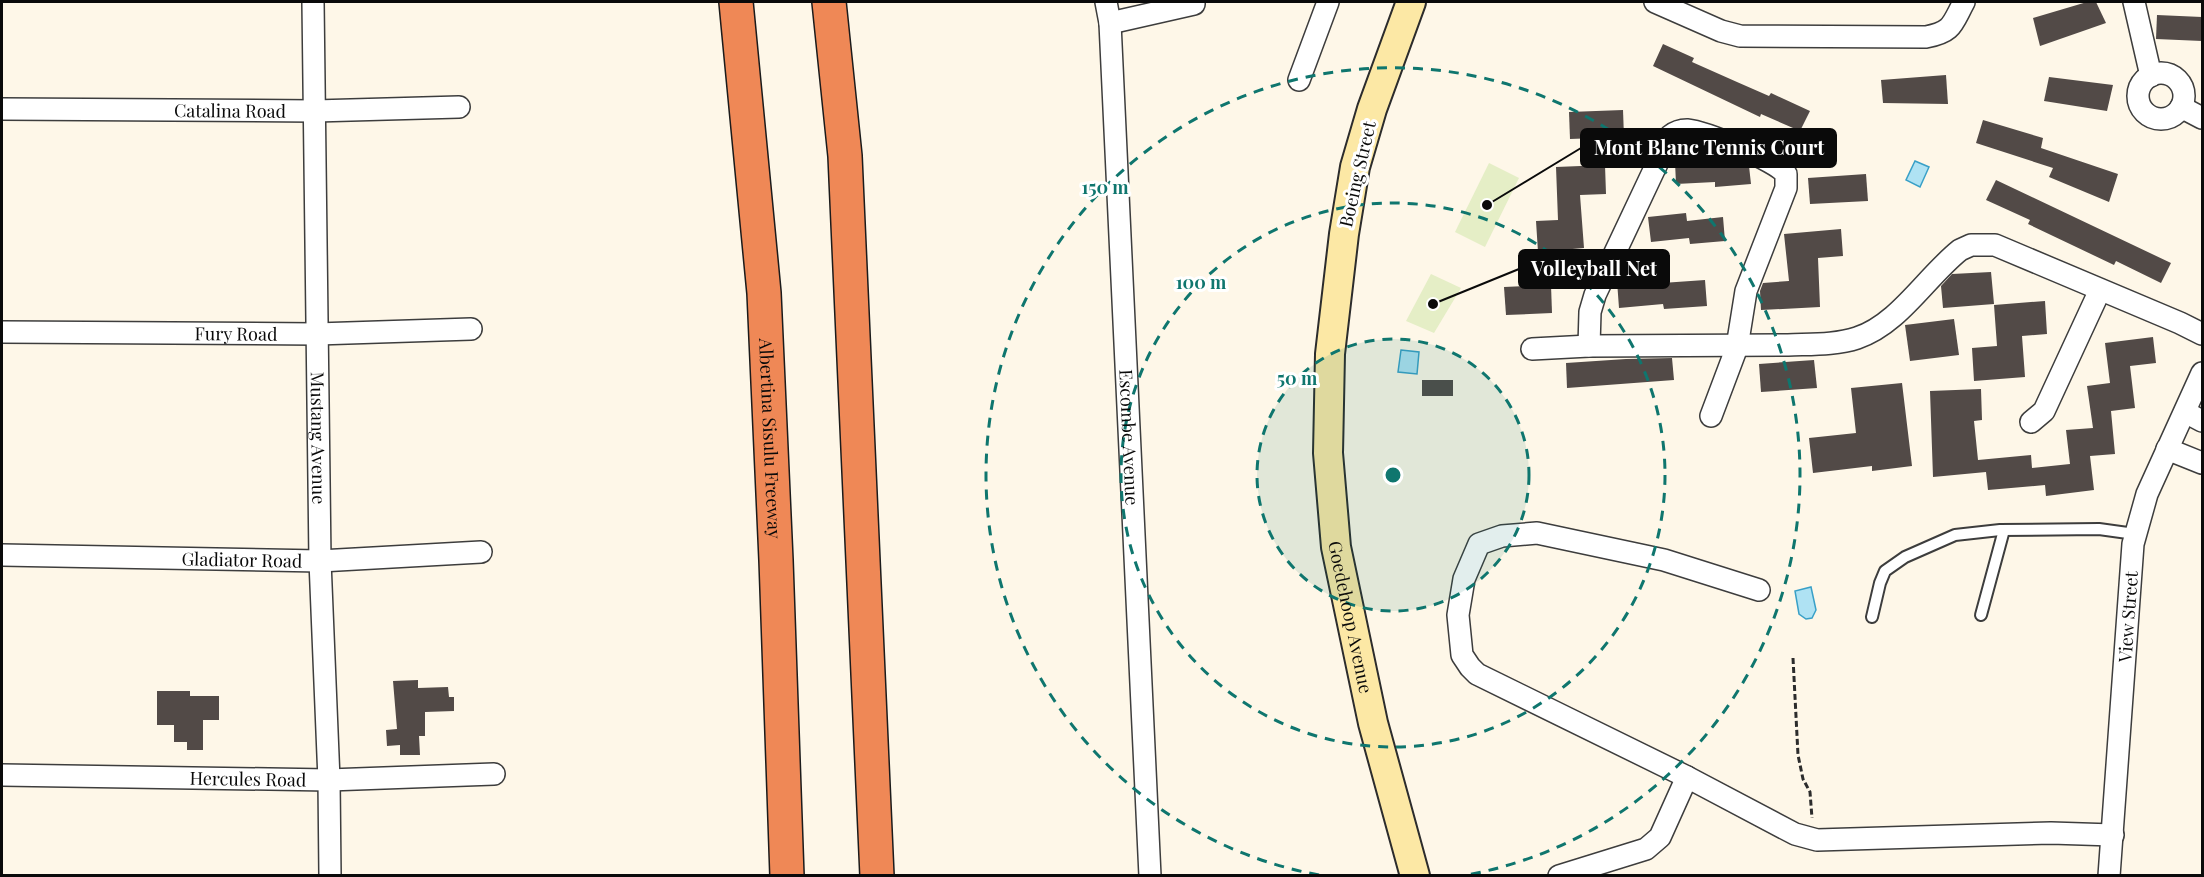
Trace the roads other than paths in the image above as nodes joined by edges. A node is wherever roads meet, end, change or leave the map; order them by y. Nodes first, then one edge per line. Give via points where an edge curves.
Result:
1 (314, 2) edge
2 (736, 2) edge
3 (829, 2) edge
4 (1106, 2) edge
5 (1328, 2) edge
6 (1411, 2) edge
7 (1655, 2) edge
8 (1964, 2) edge
9 (2134, 2) edge
10 (1194, 4) dead end
11 (1110, 23) junction
12 (2151, 76) junction
13 (1299, 80) dead end
14 (459, 107) dead end
15 (2181, 107) junction
16 (2, 109) edge
17 (315, 111) junction
18 (2202, 118) edge
19 (2100, 290) junction
20 (471, 329) dead end
21 (2, 332) edge
22 (317, 334) junction
23 (2202, 334) edge
24 (1589, 346) junction
25 (1737, 346) junction
26 (1532, 349) dead end
27 (1330, 354) joint
28 (2202, 373) edge
29 (1711, 416) dead end
30 (2194, 417) edge
31 (2031, 422) dead end
32 (2167, 449) junction
33 (2202, 463) edge
34 (2004, 530) junction
35 (2135, 534) junction
36 (481, 552) dead end
37 (2, 555) edge
38 (320, 561) junction
39 (1759, 590) dead end
40 (1981, 615) dead end
41 (1872, 617) dead end
42 (495, 774) dead end
43 (2, 775) edge
44 (1686, 777) junction
45 (329, 780) junction
46 (2113, 834) junction
47 (330, 876) edge
48 (787, 876) edge
49 (877, 876) edge
50 (1150, 876) edge
51 (1415, 876) edge
52 (1559, 876) edge
53 (2109, 876) edge

1 - 17 street, Mustang Avenue
2 - 48 highway, Albertina Sisulu Freeway via 764,293
3 - 49 highway via 845,156
4 - 11 street, Escombe Avenue
5 - 13 street
6 - 27 main road, Boeing Street via 1355,167
7 - 8 street via 1740,36 1926,37 1950,29
9 - 12 street
10 - 11 street
11 - 50 street, Escombe Avenue
12 - 15 street via 2162,73 2176,79 2183,92
12 - 15 street via 2139,89 2143,110 2162,119
14 - 17 street, Catalina Road
15 - 18 street
16 - 17 street, Catalina Road
17 - 22 street, Mustang Avenue
19 - 23 street
19 - 25 street via 1995,244 1971,245 1949,259 1884,325 1872,332 1820,344
19 - 31 street via 2044,411
20 - 22 street, Fury Road
21 - 22 street, Fury Road
22 - 38 street, Mustang Avenue
24 - 25 street
24 - 25 street via 1595,295 1670,136 1685,130 1700,132 1769,161 1786,174 1786,188 1746,291
24 - 26 street
25 - 29 street
27 - 51 main road, Goedehoop Avenue via 1328,453 1336,547 1373,723
28 - 30 street, View Street
30 - 32 street, View Street
32 - 33 street
32 - 35 street, View Street
34 - 35 lane via 2099,529
34 - 40 lane
34 - 41 lane via 1955,535 1905,557 1885,571
35 - 46 street, View Street
36 - 38 street, Gladiator Road
37 - 38 street, Gladiator Road
38 - 45 street, Mustang Avenue
39 - 44 street via 1664,560 1537,533 1502,536 1479,544 1464,579 1458,615 1462,655 1470,668
42 - 45 street, Hercules Road
43 - 45 street, Hercules Road
44 - 46 street via 1795,834 1817,840
44 - 52 street via 1655,843
45 - 47 street, Mustang Avenue
46 - 53 street, View Street

